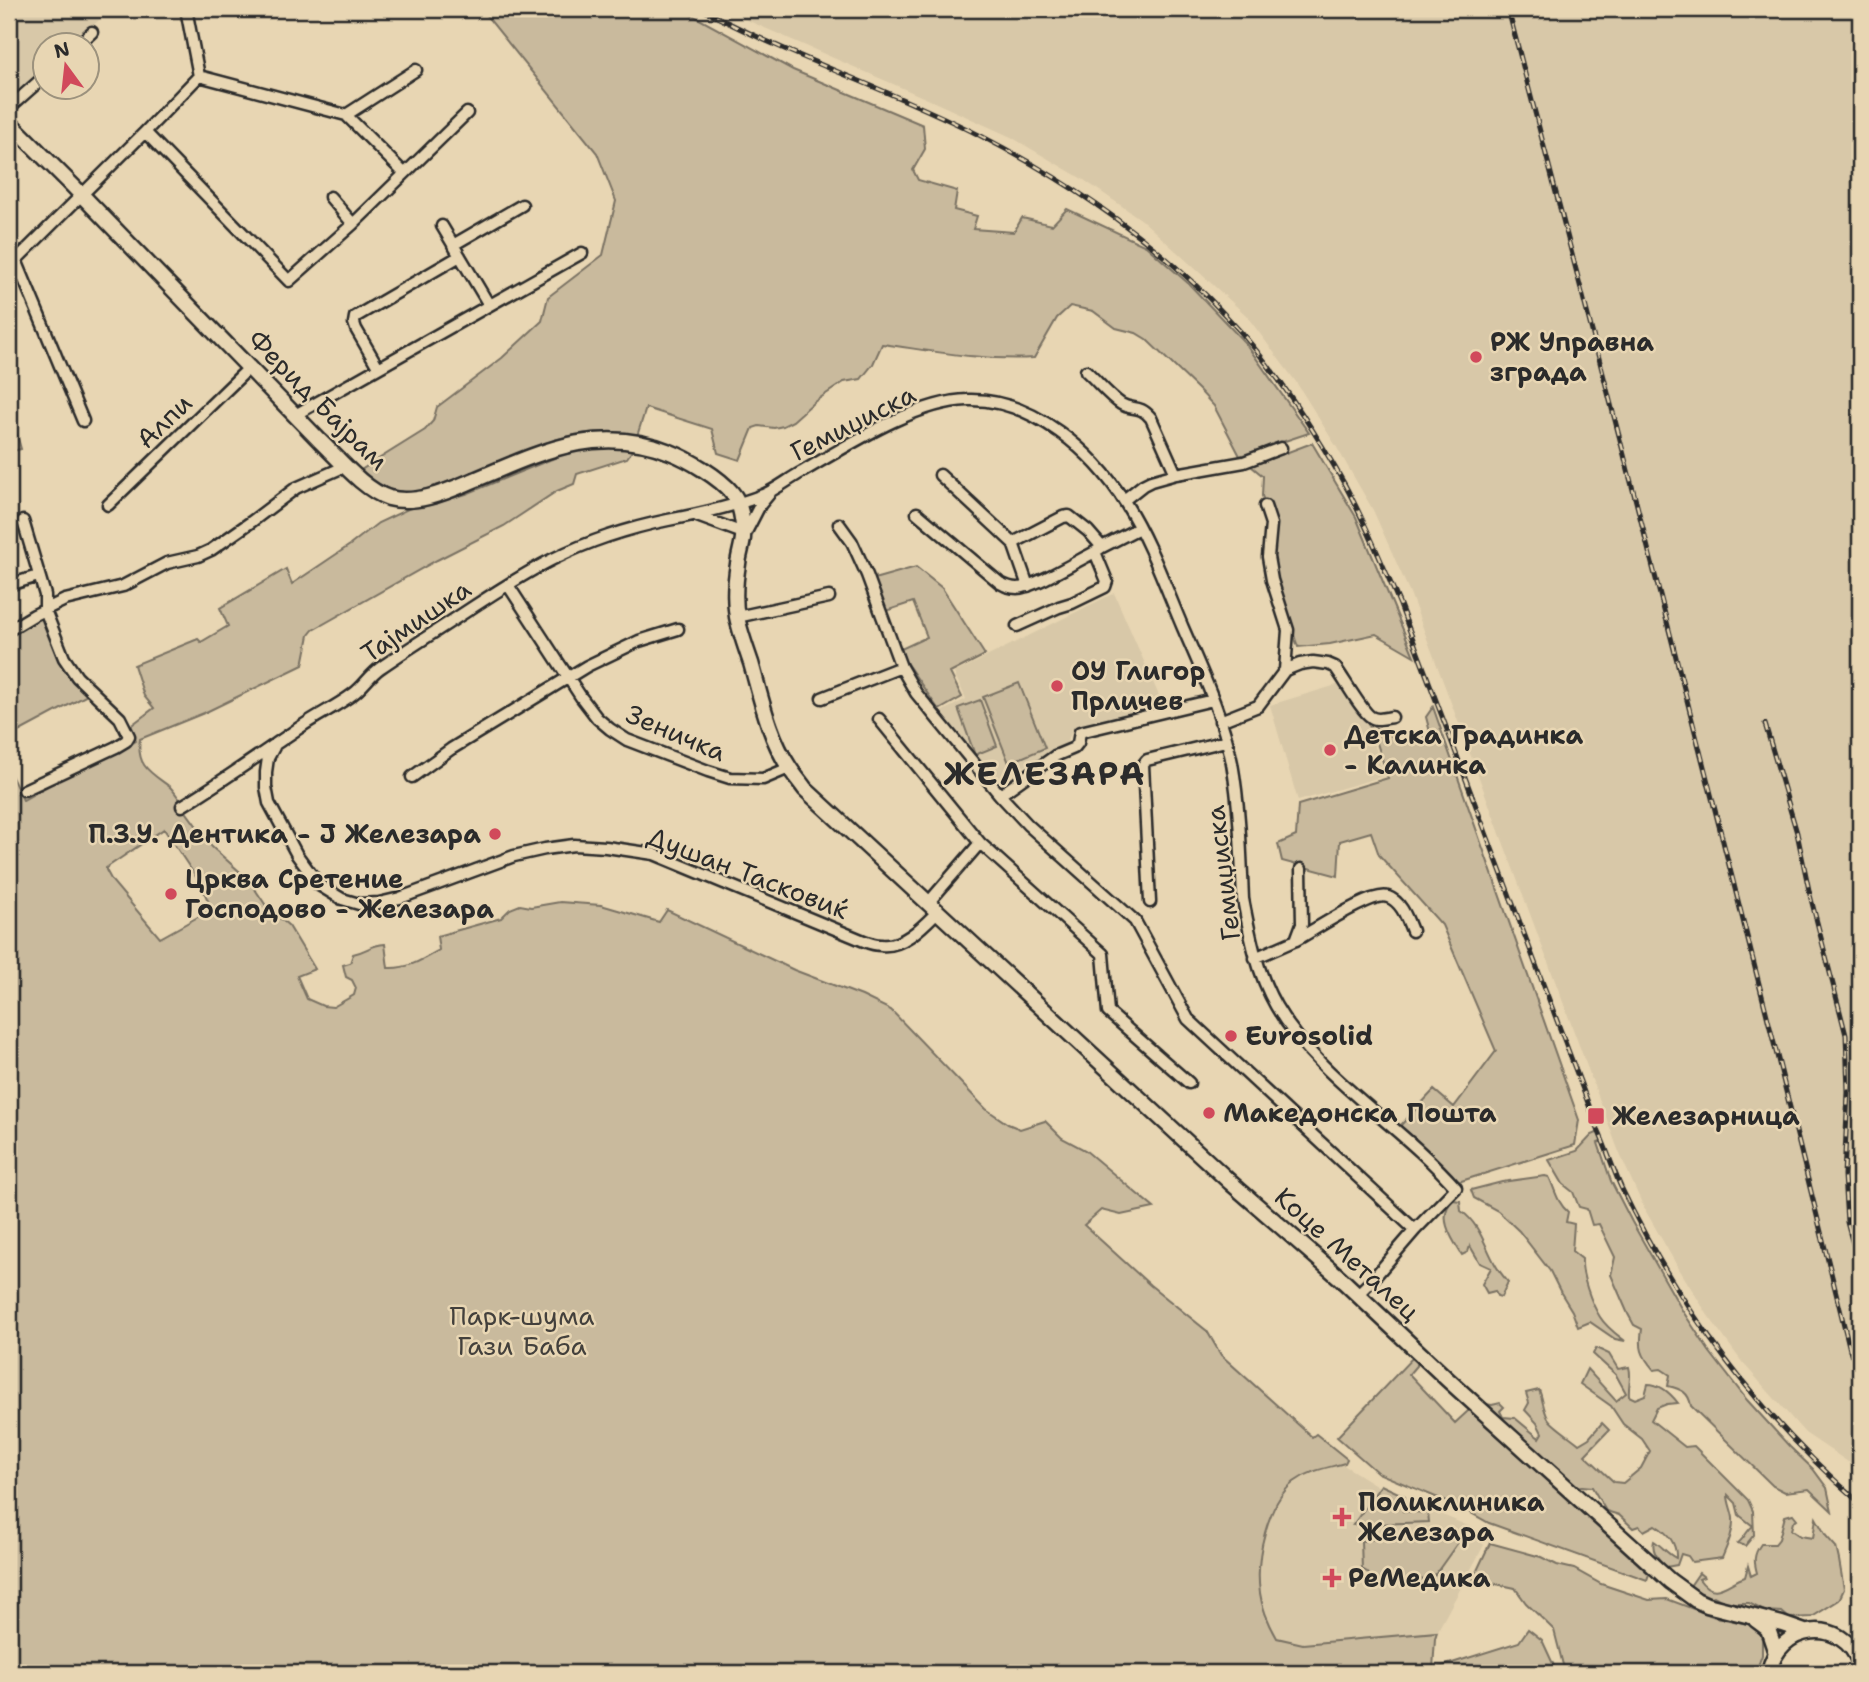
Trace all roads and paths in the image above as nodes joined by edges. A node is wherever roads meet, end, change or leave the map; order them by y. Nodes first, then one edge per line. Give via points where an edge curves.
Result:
1 (186, 9) edge
2 (416, 70) dead end
3 (199, 76) junction
4 (32, 87) edge
5 (9, 108) edge
6 (467, 113) dead end
7 (346, 115) junction
8 (9, 122) edge
9 (145, 132) junction
10 (404, 173) junction
11 (81, 194) junction
12 (330, 197) dead end
13 (522, 205) dead end
14 (353, 224) junction
15 (442, 226) dead end
16 (453, 245) junction
17 (582, 253) dead end
18 (460, 256) junction
19 (12, 263) edge
20 (489, 305) junction
21 (378, 367) junction
22 (250, 368) junction
23 (1086, 371) dead end
24 (295, 415) junction
25 (83, 421) dead end
26 (1281, 447) dead end
27 (346, 466) junction
28 (1176, 474) junction
29 (940, 475) dead end
30 (773, 491) junction
31 (1124, 500) junction
32 (737, 503) junction
33 (108, 505) dead end
34 (1265, 506) dead end
35 (917, 513) dead end
36 (697, 516) junction
37 (23, 522) dead end
38 (839, 524) dead end
39 (1139, 528) junction
40 (743, 534) junction
41 (1013, 543) junction
42 (1099, 550) junction
43 (38, 576) junction
44 (9, 585) edge
45 (508, 585) junction
46 (1028, 586) junction
47 (829, 597) dead end
48 (45, 610) junction
49 (737, 617) junction
50 (1017, 626) dead end
51 (9, 629) edge
52 (678, 629) dead end
53 (901, 667) junction
54 (1285, 670) junction
55 (569, 677) junction
56 (822, 698) dead end
57 (1213, 700) junction
58 (1392, 717) dead end
59 (879, 719) dead end
60 (1220, 721) junction
61 (1227, 741) junction
62 (274, 747) junction
63 (789, 768) junction
64 (412, 777) dead end
65 (23, 790) dead end
66 (1000, 795) junction
67 (182, 806) dead end
68 (980, 843) junction
69 (1301, 869) dead end
70 (1150, 902) dead end
71 (934, 906) junction
72 (1412, 931) dead end
73 (1296, 940) junction
74 (1255, 958) junction
75 (1189, 1083) dead end
76 (1415, 1230) junction
77 (1357, 1295) junction
78 (1749, 1615) junction
79 (1805, 1632) junction
80 (1776, 1653) junction
81 (1860, 1661) edge
82 (1769, 1673) edge

1 - 3 street
2 - 7 street
3 - 7 street
3 - 9 street
4 - 5 street
6 - 10 street
7 - 10 street
8 - 11 street, Ферид Бајрам
9 - 11 street
9 - 14 street via 289,281
10 - 14 street
11 - 19 street
11 - 22 street, Ферид Бајрам
12 - 14 street
13 - 16 street
15 - 16 street
16 - 18 street
17 - 20 street
18 - 20 street
18 - 21 street via 354,318 355,329
19 - 25 street
20 - 21 street
21 - 24 street
22 - 24 street, Ферид Бајрам
22 - 33 street, Алпи
23 - 28 street via 1124,406 1140,408 1152,418
24 - 27 street, Ферид Бајрам
26 - 28 street via 1244,462
27 - 32 street, Ферид Бајрам via 388,498 407,500 456,488 569,444 613,439 656,446 683,457 732,493
27 - 48 street via 296,488 211,550 167,563 123,586 65,600
28 - 31 street via 1143,485
29 - 41 street
30 - 31 street, Гемиџиска via 909,414 967,400 1002,404 1041,419 1091,460
30 - 32 street, Гемиџиска
30 - 40 street, Коце Металец
31 - 39 street, Гемиџиска
32 - 36 street, Тајмишка
32 - 40 street, Коце Металец
34 - 54 street via 1271,524 1268,557 1272,580 1287,630
35 - 46 street via 1000,583 1012,588
36 - 40 street, Тајмишка
36 - 45 street, Тајмишка via 596,540
37 - 43 street
38 - 53 street via 862,564
39 - 42 street
39 - 57 street, Гемиџиска
40 - 49 street, Коце Металец via 735,592
41 - 42 street via 1069,516 1088,531
41 - 46 street
42 - 46 street
42 - 50 street via 1105,587
43 - 44 street
43 - 48 street
45 - 55 street, Зеничка
45 - 62 street, Тајмишка via 376,671 355,693
47 - 49 street
48 - 51 street
48 - 65 street via 68,666 117,714 129,736 117,747
49 - 63 street, Коце Металец via 764,708
52 - 55 street via 611,653
53 - 56 street
53 - 66 street via 916,693
54 - 58 street via 1313,662 1335,667 1371,718
54 - 60 street via 1258,706
55 - 63 street, Зеничка via 597,718 627,740 730,778 763,779
55 - 64 street
57 - 60 street, Гемиџиска
57 - 66 street via 1080,732 1074,748
59 - 68 street
60 - 61 street, Гемиџиска
61 - 70 street via 1147,760 1143,765
61 - 74 street, Гемиџиска via 1243,899
62 - 67 street, Тајмишка
62 - 71 street, Душан Тасковиќ via 268,758 269,803 319,886 350,901 379,903 514,856 574,845 654,854 880,946 905,939
63 - 71 street, Коце Металец via 805,789
66 - 76 street via 1135,921 1188,1019
68 - 71 street
68 - 75 street via 1103,954 1108,1012
69 - 73 street via 1302,924
71 - 77 street, Коце Металец
72 - 73 street, Гемиџиска via 1403,909 1385,896 1362,903
73 - 74 street, Гемиџиска
74 - 76 street, Гемиџиска via 1276,1006 1314,1057 1456,1188
76 - 77 street
77 - 78 street, Коце Металец via 1677,1587 1707,1605
78 - 79 street, Коце Металец
78 - 80 street via 1768,1629
79 - 80 street
79 - 81 street, Коце Металец via 1835,1635 1850,1645
80 - 82 street

